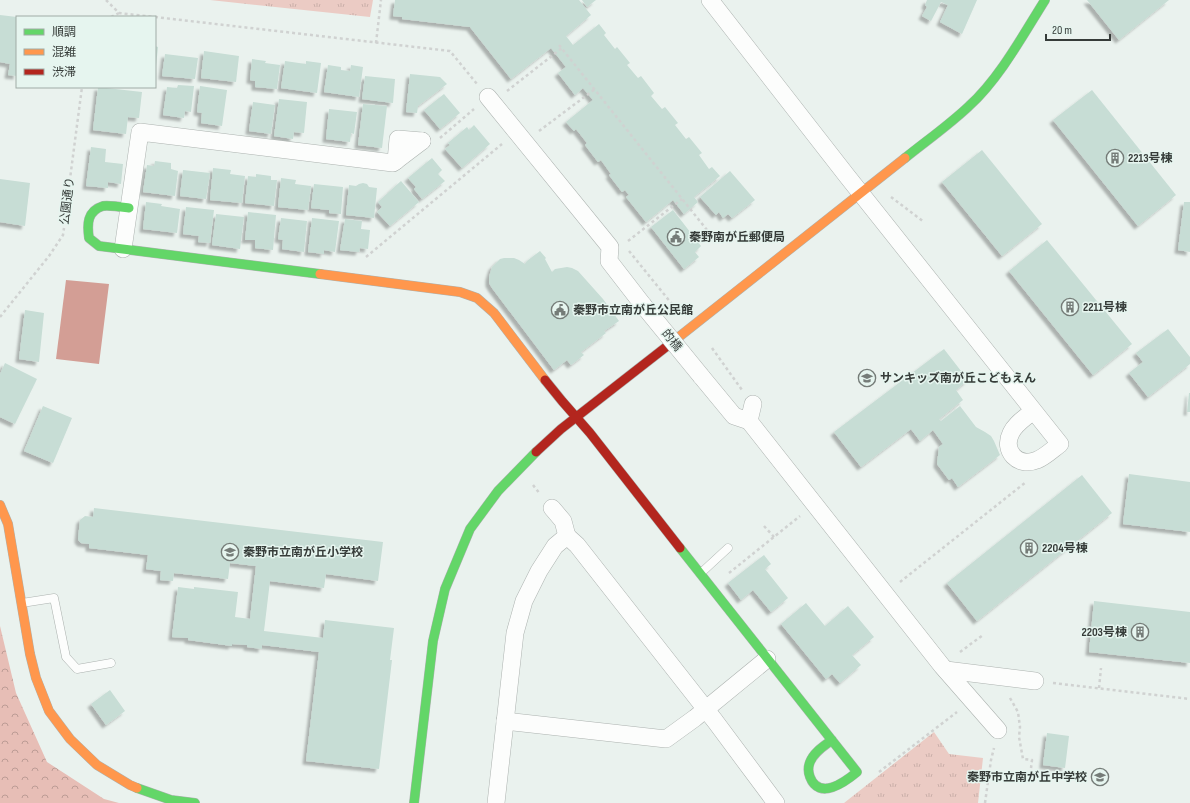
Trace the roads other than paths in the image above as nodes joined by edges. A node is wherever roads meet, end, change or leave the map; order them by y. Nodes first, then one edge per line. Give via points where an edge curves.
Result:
1 (710, 0) edge
2 (1045, 0) edge
3 (490, 100) road end
4 (422, 142) road end
5 (860, 193) junction
6 (129, 208) junction
7 (123, 249) junction
8 (753, 404) road end
9 (1033, 411) dead end
10 (576, 416) junction
11 (749, 421) junction
12 (0, 505) edge
13 (552, 508) dead end
14 (567, 536) junction
15 (728, 548) dead end
16 (700, 574) junction
17 (21, 603) junction
18 (767, 659) junction
19 (112, 663) dead end
20 (944, 668) junction
21 (1035, 681) road end
22 (706, 709) junction
23 (505, 720) junction
24 (998, 730) dead end
25 (832, 740) junction
26 (195, 803) edge
27 (414, 803) edge
28 (496, 803) edge
29 (776, 803) edge

1 - 5 street
2 - 5 street via 991,82 969,106
3 - 11 street, 的橋, bridge via 610,247 609,261 643,305 734,416
4 - 6 street via 393,163 140,132
5 - 9 street
5 - 10 street
6 - 7 street
6 - 7 street via 104,206 94,211 86,226 89,238 99,246
7 - 10 street via 460,292 477,298 494,313
8 - 11 street
10 - 16 street
10 - 27 street via 534,453 498,491 470,529 445,589 433,641
11 - 20 street
12 - 17 street via 8,524
13 - 14 street via 563,522
14 - 22 street via 582,551
14 - 23 street via 556,546 524,600 515,633
15 - 16 lane
16 - 18 street
17 - 19 lane via 54,598 66,657 77,669
17 - 26 street via 36,678 49,711 70,739 98,765 130,785 171,800
18 - 22 street
18 - 25 street
20 - 21 street
20 - 24 street
22 - 23 street via 666,739
22 - 29 street
23 - 28 street
25 - 25 street via 816,753 810,762 808,770 811,781 817,787 828,789 838,786 857,772

